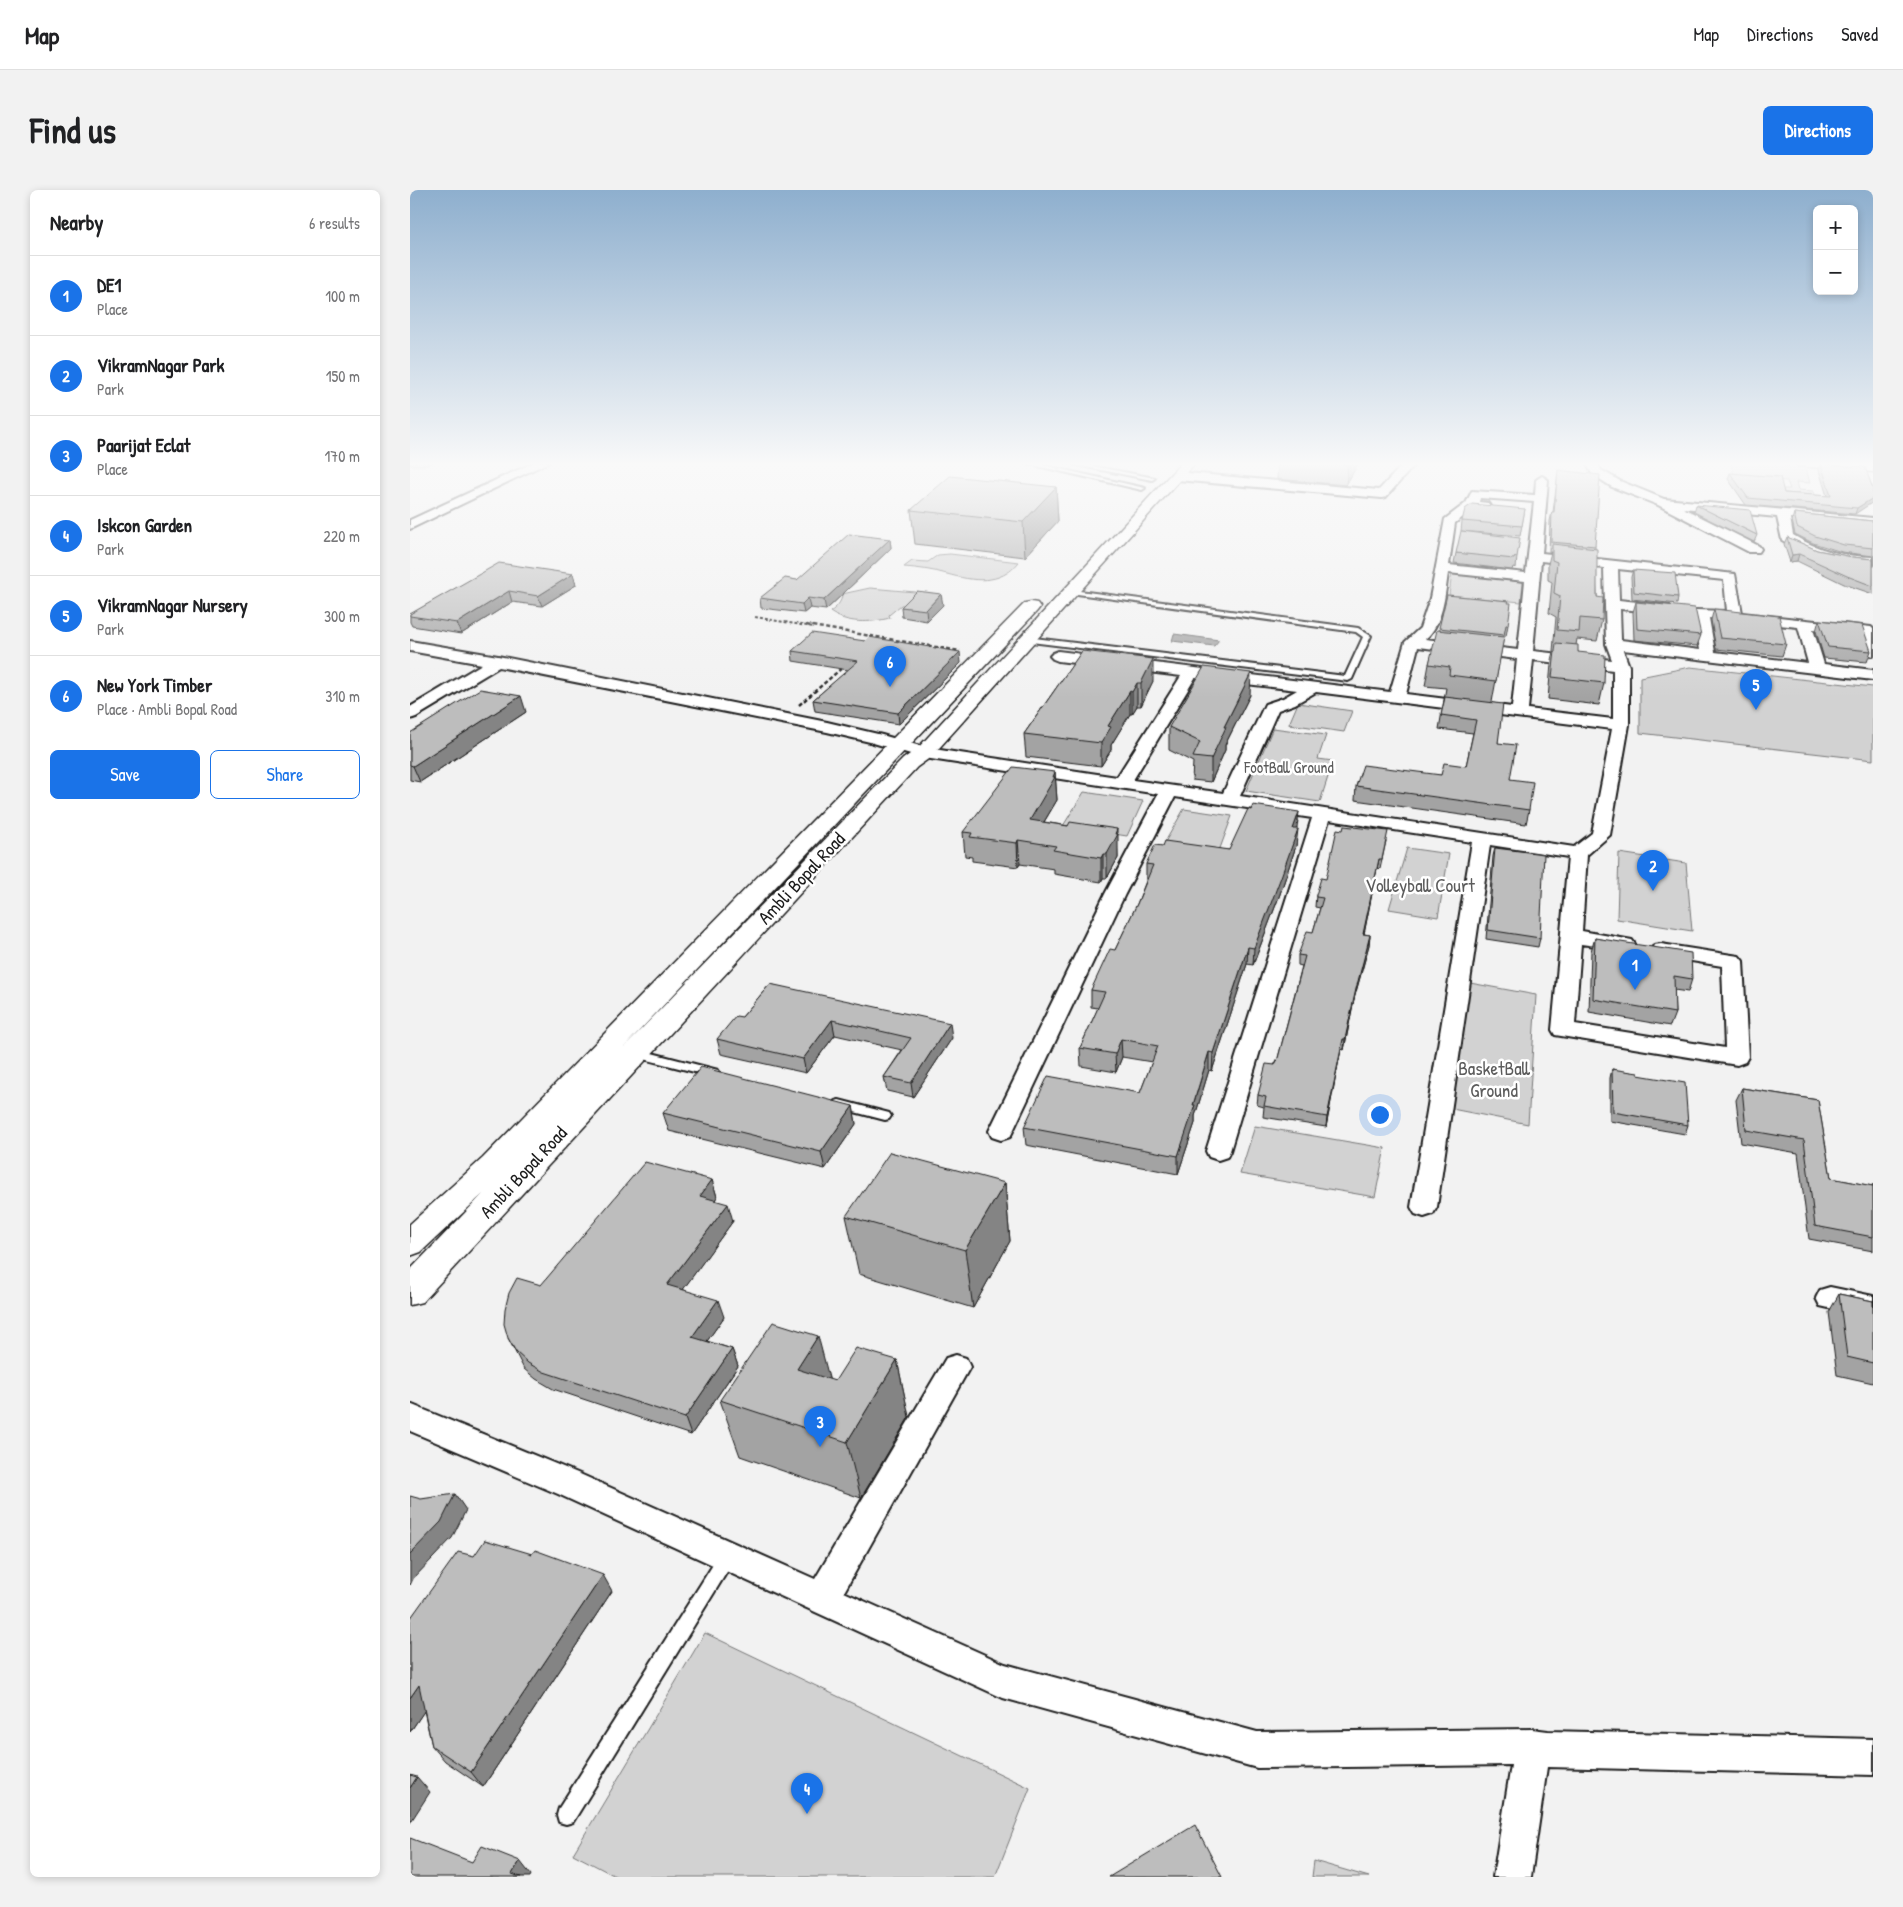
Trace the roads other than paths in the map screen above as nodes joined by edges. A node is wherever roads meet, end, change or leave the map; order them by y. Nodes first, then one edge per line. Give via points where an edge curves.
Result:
1 (1094, 541) edge
2 (1110, 541) edge
3 (1451, 541) edge
4 (1534, 541) edge
5 (1738, 541) edge
6 (1792, 541) edge
7 (1754, 549) dead end
8 (1535, 561) junction
9 (1873, 561) edge
10 (1442, 568) junction
11 (1608, 574) junction
12 (1072, 592) junction
13 (1436, 598) junction
14 (1455, 600) edge
15 (1612, 604) junction
16 (1512, 605) edge
17 (1530, 606) junction
18 (1691, 612) junction
19 (1735, 617) junction
20 (1804, 624) junction
21 (1026, 639) junction
22 (1412, 642) junction
23 (1614, 644) junction
24 (410, 646) edge
25 (1873, 651) edge
26 (1526, 655) junction
27 (1708, 655) junction
28 (1058, 656) dead end
29 (498, 661) junction
30 (1621, 666) junction
31 (1817, 668) junction
32 (1192, 672) junction
33 (1873, 675) edge
34 (1314, 687) junction
35 (1397, 697) junction
36 (1520, 712) junction
37 (410, 714) edge
38 (1621, 725) junction
39 (899, 744) junction
40 (924, 753) junction
41 (1020, 767) junction
42 (1009, 782) edge
43 (1122, 783) junction
44 (1169, 790) junction
45 (1229, 800) junction
46 (1322, 814) junction
47 (1482, 839) junction
48 (1578, 853) junction
49 (1570, 936) junction
50 (636, 1053) junction
51 (722, 1075) edge
52 (828, 1102) edge
53 (885, 1116) dead end
54 (1000, 1131) dead end
55 (1218, 1151) dead end
56 (1424, 1207) dead end
57 (410, 1242) edge
58 (410, 1292) edge
59 (1830, 1298) dead end
60 (1873, 1307) edge
61 (956, 1367) dead end
62 (410, 1417) edge
63 (728, 1555) junction
64 (822, 1598) junction
65 (1532, 1747) junction
66 (1873, 1757) edge
67 (566, 1815) dead end
68 (1512, 1877) edge

1 - 39 street, Ambli Bopal Road
2 - 12 street, Ambli Bopal Road
3 - 10 street
4 - 8 street
5 - 7 street
6 - 9 street via 1820,555
8 - 10 street
8 - 11 street
8 - 17 street
10 - 13 street
11 - 15 street
11 - 19 street via 1730,578
12 - 21 street, Ambli Bopal Road
12 - 21 lane via 1358,630 1367,636 1348,679
13 - 14 street
13 - 22 street via 1427,630
15 - 18 street
15 - 23 street
16 - 17 street
17 - 26 street
18 - 19 street
18 - 27 street
19 - 20 street
20 - 25 street via 1866,630
20 - 31 street
21 - 40 street, Ambli Bopal Road
22 - 26 street
22 - 35 street
23 - 27 street
23 - 30 street
24 - 29 street
26 - 30 street
26 - 36 street
27 - 31 street
28 - 32 street
29 - 37 street
29 - 39 street
30 - 38 street
31 - 33 street
32 - 34 street
32 - 43 street
34 - 35 street
34 - 45 street via 1271,707
35 - 36 street
36 - 38 street
38 - 48 street via 1601,835
39 - 40 street
39 - 57 street, Ambli Bopal Road via 494,1166
40 - 41 street
40 - 50 street, Ambli Bopal Road via 910,763
41 - 42 street
41 - 43 street
43 - 44 street
44 - 45 street
44 - 54 street
45 - 46 street
46 - 47 street
46 - 55 street
47 - 48 street
47 - 56 street
48 - 49 street
49 - 49 street via 1563,1030 1738,1057 1732,961
50 - 51 lane
50 - 58 street, Ambli Bopal Road
52 - 53 lane
59 - 60 street
61 - 64 street
62 - 63 street
63 - 64 street
63 - 67 lane
64 - 65 street via 1003,1681 1257,1750
65 - 66 street via 1548,1750
65 - 68 street

